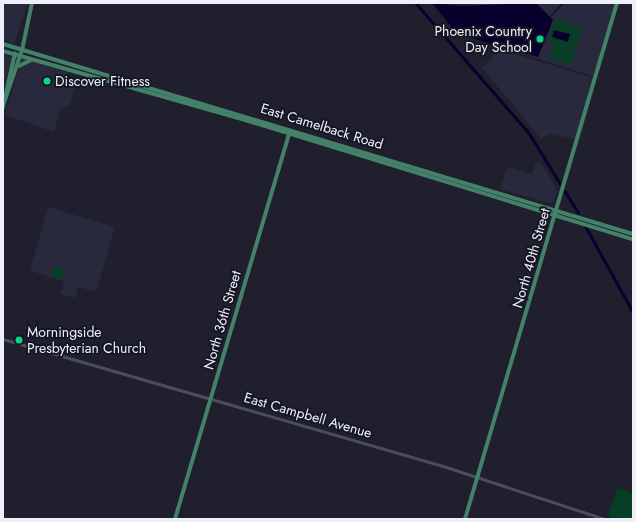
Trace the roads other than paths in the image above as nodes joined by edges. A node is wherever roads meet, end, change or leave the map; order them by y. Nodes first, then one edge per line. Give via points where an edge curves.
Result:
1 (32, 3) edge
2 (617, 3) edge
3 (3, 44) edge
4 (20, 48) junction
5 (3, 51) edge
6 (14, 54) junction
7 (20, 56) junction
8 (48, 57) junction
9 (36, 60) junction
10 (46, 63) junction
11 (16, 72) junction
12 (108, 74) junction
13 (106, 80) junction
14 (5, 100) junction
15 (3, 107) edge
16 (222, 111) junction
17 (290, 128) junction
18 (289, 133) junction
19 (496, 190) junction
20 (494, 195) junction
21 (556, 210) junction
22 (633, 234) edge
23 (633, 239) edge
24 (3, 339) edge
25 (210, 398) junction
26 (477, 477) junction
27 (175, 519) edge
28 (465, 519) edge
29 (604, 519) edge

1 - 4 main road
2 - 21 main road, North 40th Street
3 - 4 main road, East Camelback Road
4 - 6 main road
4 - 7 main road
4 - 8 main road, East Camelback Road
5 - 6 main road, East Camelback Road
6 - 7 main road, East Camelback Road
6 - 14 main road
7 - 9 main road, East Camelback Road
7 - 11 main road
8 - 10 main road
8 - 12 main road, East Camelback Road
9 - 10 main road, East Camelback Road
9 - 11 main road via 24,61
10 - 13 main road, East Camelback Road
11 - 14 main road
12 - 13 main road
12 - 16 main road, East Camelback Road
13 - 16 main road, East Camelback Road
14 - 15 main road
16 - 17 main road, East Camelback Road
16 - 18 main road, East Camelback Road
17 - 18 main road, North 36th Street
17 - 19 main road, East Camelback Road
18 - 20 main road, East Camelback Road
18 - 25 main road, North 36th Street
19 - 20 main road
19 - 21 main road, East Camelback Road
20 - 21 main road, East Camelback Road
21 - 22 main road, East Camelback Road via 576,214
21 - 23 main road, East Camelback Road
21 - 26 main road, North 40th Street
24 - 25 street, East Campbell Avenue
25 - 26 street, East Campbell Avenue
25 - 27 main road, North 36th Street
26 - 28 main road, North 40th Street
26 - 29 street, East Campbell Avenue

